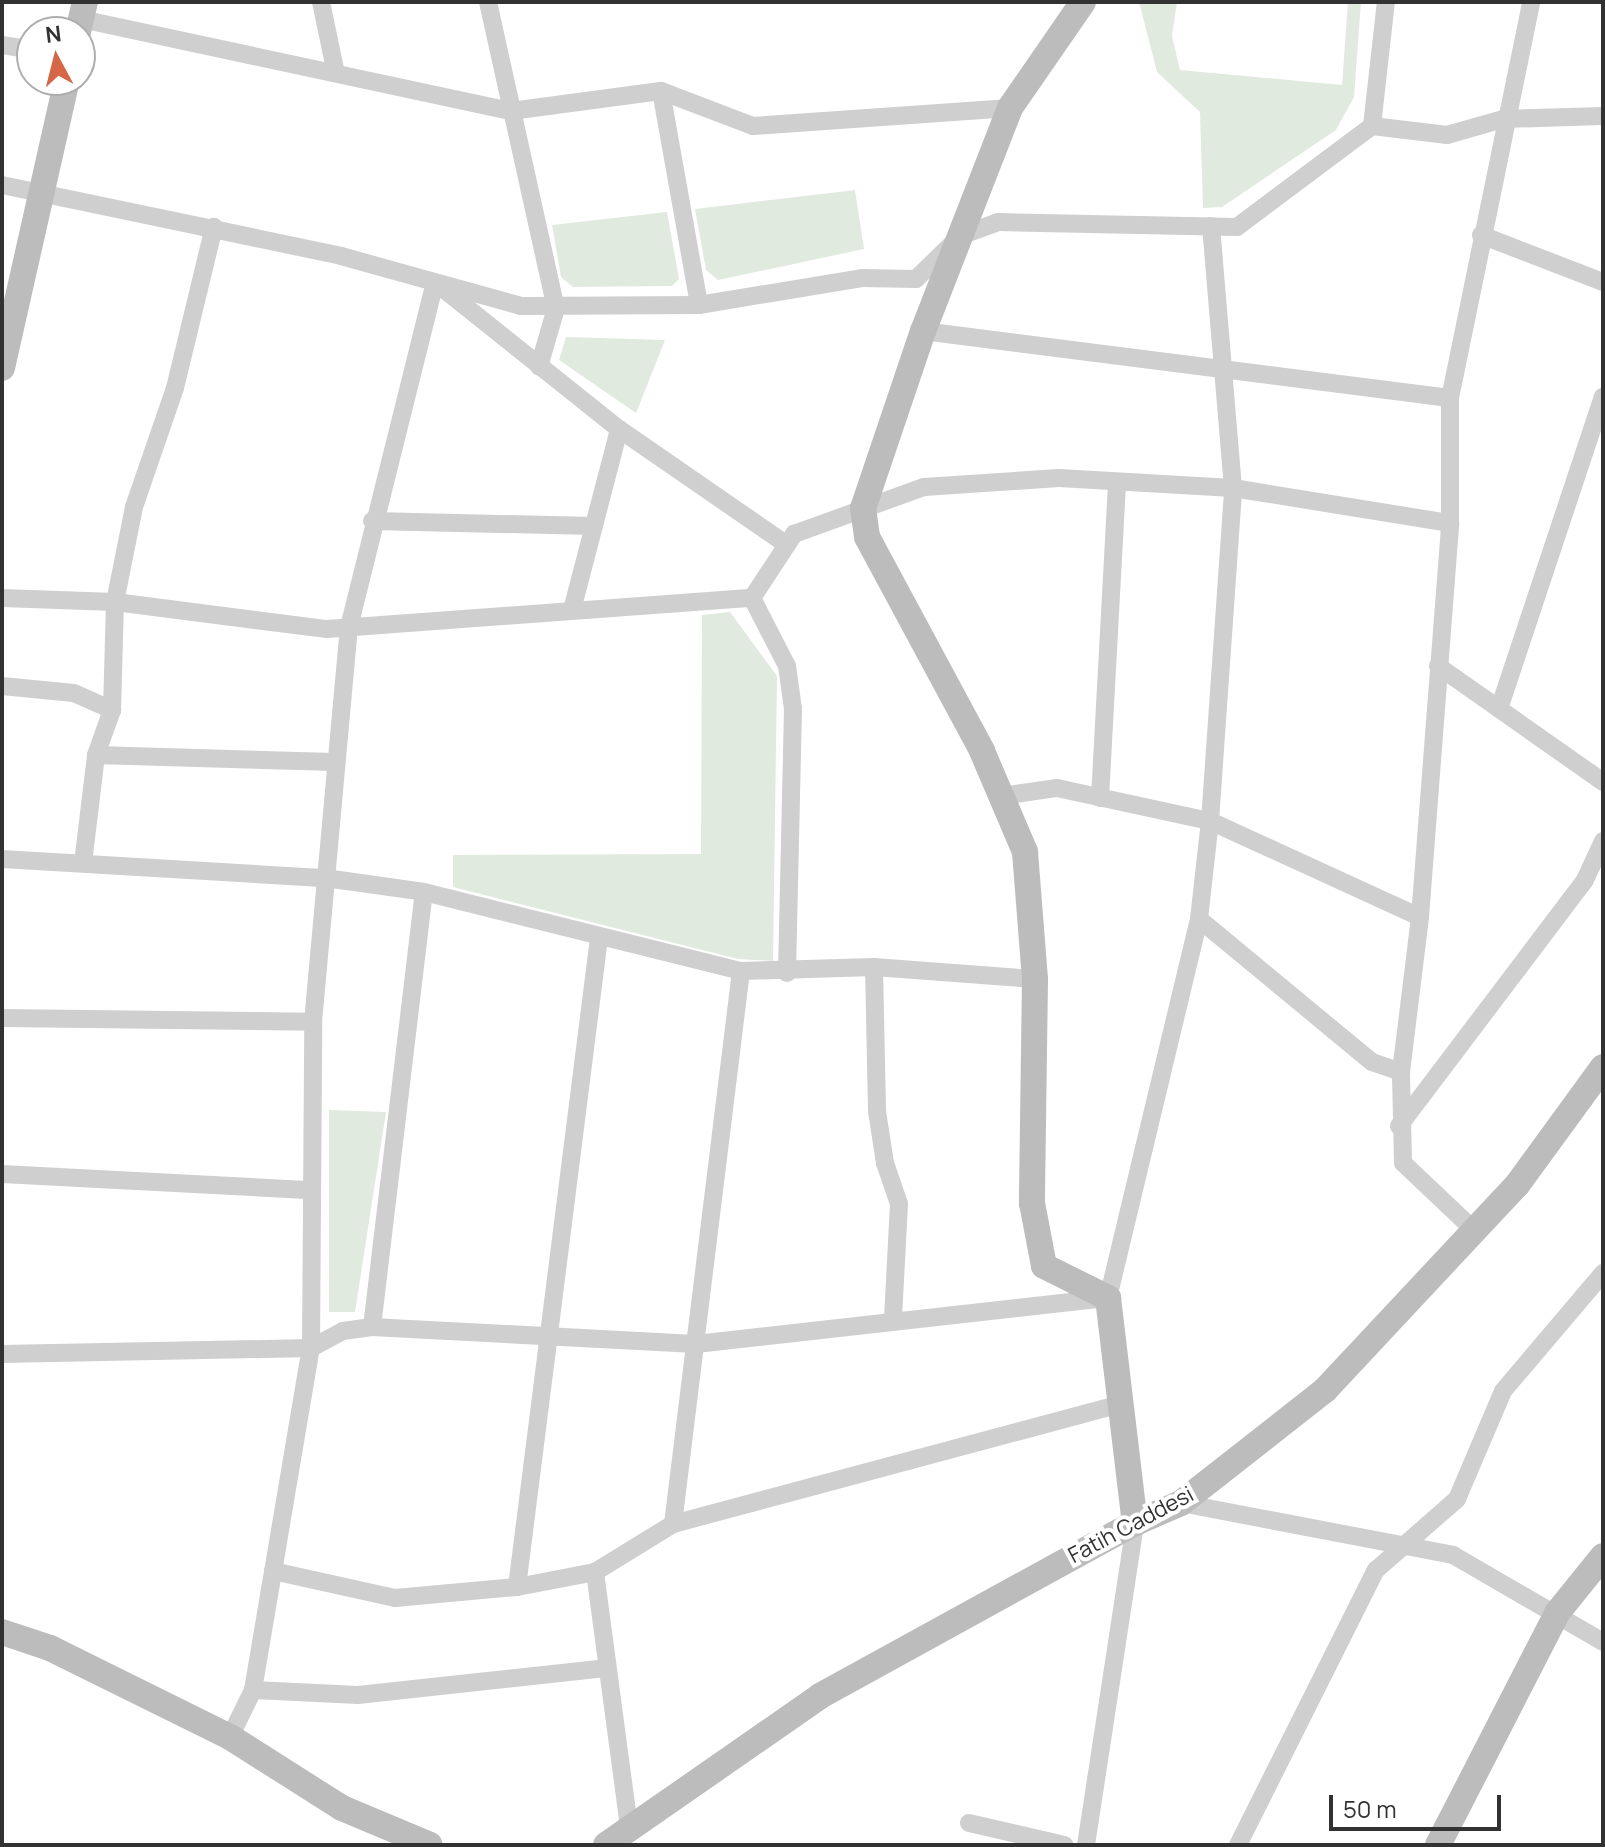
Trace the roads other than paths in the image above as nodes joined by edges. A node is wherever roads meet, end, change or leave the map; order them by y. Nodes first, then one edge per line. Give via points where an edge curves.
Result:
1 (321, 2) edge
2 (488, 2) edge
3 (1083, 2) edge
4 (1386, 2) edge
5 (1531, 2) edge
6 (96, 21) edge
7 (335, 69) junction
8 (661, 91) junction
9 (64, 96) edge
10 (1010, 108) junction
11 (511, 111) junction
12 (1603, 116) edge
13 (1503, 119) junction
14 (1372, 126) junction
15 (2, 185) edge
16 (45, 192) junction
17 (1211, 226) junction
18 (214, 227) junction
19 (1481, 235) junction
20 (960, 236) junction
21 (1603, 282) edge
22 (435, 283) junction
23 (699, 305) junction
24 (556, 308) junction
25 (923, 331) junction
26 (539, 367) junction
27 (2, 368) edge
28 (1223, 369) junction
29 (1603, 397) edge
30 (1450, 398) junction
31 (619, 429) junction
32 (1117, 482) junction
33 (1233, 488) junction
34 (863, 508) junction
35 (372, 521) junction
36 (1450, 523) junction
37 (594, 526) junction
38 (787, 545) junction
39 (2, 598) edge
40 (752, 598) junction
41 (115, 602) junction
42 (572, 610) junction
43 (349, 627) junction
44 (1438, 666) junction
45 (2, 686) edge
46 (1499, 709) junction
47 (112, 710) junction
48 (96, 755) junction
49 (334, 762) junction
50 (1603, 782) edge
51 (1002, 796) junction
52 (1100, 798) junction
53 (1210, 821) junction
54 (1603, 841) edge
55 (2, 859) edge
56 (83, 863) junction
57 (325, 878) junction
58 (424, 892) junction
59 (1420, 917) junction
60 (1199, 919) junction
61 (599, 938) junction
62 (874, 967) junction
63 (741, 971) junction
64 (787, 973) junction
65 (1035, 979) junction
66 (2, 1018) edge
67 (313, 1022) junction
68 (1603, 1067) edge
69 (1401, 1072) junction
70 (1399, 1126) junction
71 (2, 1174) edge
72 (312, 1190) junction
73 (1476, 1232) junction
74 (1603, 1273) edge
75 (1108, 1298) junction
76 (893, 1319) junction
77 (372, 1327) junction
78 (545, 1340) junction
79 (696, 1344) junction
80 (311, 1348) junction
81 (2, 1354) edge
82 (1120, 1404) junction
83 (1181, 1503) junction
84 (1135, 1523) junction
85 (673, 1524) junction
86 (1410, 1545) junction
87 (1603, 1556) edge
88 (273, 1571) junction
89 (595, 1572) junction
90 (517, 1587) junction
91 (1557, 1613) junction
92 (2, 1632) edge
93 (1603, 1642) edge
94 (606, 1668) junction
95 (253, 1690) junction
96 (230, 1737) junction
97 (969, 1823) dead end
98 (629, 1827) junction
99 (409, 1839) edge
100 (430, 1845) edge
101 (606, 1845) edge
102 (1064, 1845) edge
103 (1086, 1845) edge
104 (1238, 1845) edge
105 (1438, 1845) edge

1 - 7 street
2 - 11 street
3 - 10 street
4 - 14 street
5 - 13 street
6 - 7 street
7 - 11 street
8 - 10 street via 753,126
8 - 11 street
8 - 23 street
9 - 16 street
10 - 20 street
11 - 24 street
12 - 13 street
13 - 14 street via 1447,135
13 - 19 street
14 - 17 street via 1237,227
15 - 16 street
16 - 18 street
16 - 27 street
17 - 20 street via 998,222
17 - 28 street
18 - 22 street
18 - 41 street via 175,388 134,507
19 - 21 street
19 - 30 street
20 - 23 street via 916,279 862,278
20 - 25 street
22 - 24 street via 521,306
22 - 26 street
22 - 35 street
23 - 24 street
24 - 26 street
25 - 28 street
25 - 34 street
26 - 31 street
28 - 30 street
28 - 33 street
29 - 46 street
30 - 36 street
31 - 37 street
31 - 38 street
32 - 33 street
32 - 34 street via 1059,478 924,487
32 - 52 street
33 - 36 street
33 - 53 street
34 - 38 street via 794,534
34 - 51 street via 867,537 923,635
35 - 37 street
35 - 43 street
36 - 44 street
37 - 42 street
38 - 40 street
39 - 41 street
40 - 42 street
40 - 64 street via 787,666 793,709
41 - 43 street via 327,629
41 - 47 street
42 - 43 street
43 - 49 street
44 - 46 street
44 - 59 street
45 - 47 street via 74,693
46 - 50 street
47 - 48 street
48 - 49 street
48 - 56 street
49 - 57 street
51 - 52 street via 1057,788
51 - 65 street via 1025,852
52 - 53 street
53 - 59 street
53 - 60 street
54 - 70 street via 1585,880
55 - 56 street
56 - 57 street
57 - 58 street
57 - 67 street
58 - 61 street
58 - 77 street
59 - 69 street
60 - 69 street via 1372,1062
60 - 75 street
61 - 63 street
61 - 78 street
62 - 64 street
62 - 65 street
62 - 76 street via 877,1111 885,1163 899,1204
63 - 64 street
63 - 79 street
65 - 75 street via 1032,1203 1044,1266
66 - 67 street
67 - 72 street
68 - 73 street, Fatih Caddesi
69 - 70 street
70 - 73 street via 1403,1163
71 - 72 street
72 - 80 street
73 - 83 street, Fatih Caddesi via 1325,1390
74 - 86 street via 1503,1391 1457,1499
75 - 76 street
75 - 82 street
76 - 79 street
77 - 78 street
77 - 80 street via 343,1331
78 - 79 street
78 - 90 street
79 - 85 street
80 - 81 street
80 - 88 street
82 - 84 street
82 - 85 street
83 - 84 street, Fatih Caddesi
83 - 86 street
84 - 98 street, Fatih Caddesi via 820,1696
84 - 103 street
85 - 89 street
86 - 91 street via 1453,1555
86 - 104 street via 1376,1570
87 - 91 street
88 - 90 street via 395,1598
88 - 95 street
89 - 90 street
89 - 94 street
91 - 93 street
91 - 105 street
92 - 96 street via 50,1648
94 - 95 street via 358,1695
94 - 98 street
95 - 96 street
96 - 99 street via 342,1808
97 - 102 street
98 - 101 street, Fatih Caddesi
99 - 100 street

